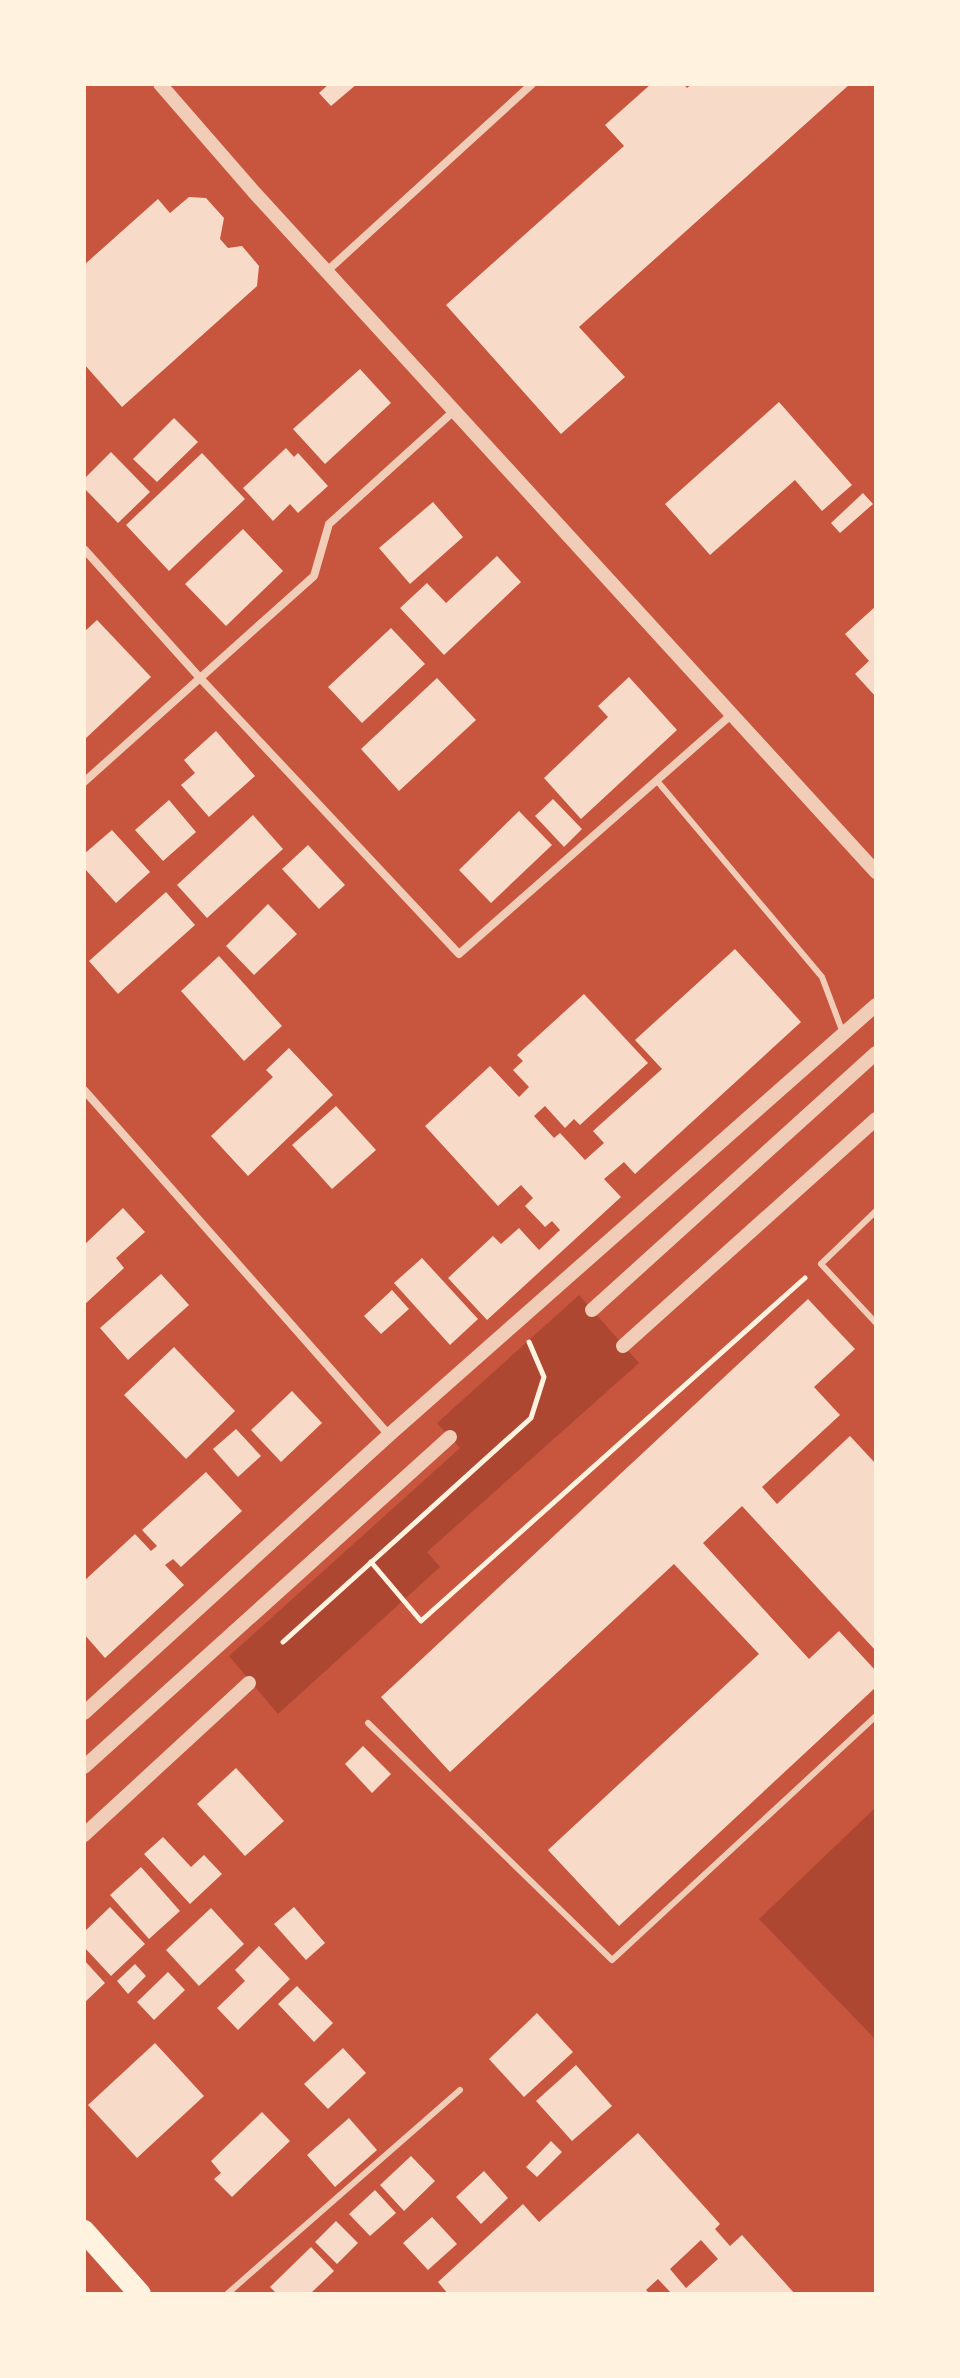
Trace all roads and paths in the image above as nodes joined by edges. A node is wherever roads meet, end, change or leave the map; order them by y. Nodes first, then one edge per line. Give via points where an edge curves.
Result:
1 (160, 84) edge
2 (532, 84) edge
3 (327, 271) junction
4 (456, 409) junction
5 (84, 549) edge
6 (200, 678) junction
7 (731, 715) junction
8 (84, 782) edge
9 (658, 782) junction
10 (876, 872) edge
11 (876, 1005) edge
12 (843, 1033) junction
13 (876, 1053) edge
14 (84, 1090) edge
15 (876, 1119) edge
16 (876, 1211) edge
17 (821, 1264) junction
18 (592, 1310) dead end
19 (876, 1323) edge
20 (516, 1326) junction
21 (623, 1346) dead end
22 (389, 1435) junction
23 (450, 1437) dead end
24 (371, 1562) junction
25 (283, 1642) dead end
26 (249, 1683) dead end
27 (84, 1713) edge
28 (876, 1716) edge
29 (368, 1723) dead end
30 (84, 1767) edge
31 (84, 1835) edge
32 (460, 2090) dead end
33 (84, 2231) edge
34 (140, 2294) edge
35 (227, 2294) edge

1 - 3 street
2 - 3 street
3 - 4 street
4 - 6 street via 329,524 314,576
4 - 7 street
5 - 6 street
6 - 8 street
6 - 9 street via 459,954
7 - 9 street
7 - 10 street
9 - 12 lane via 822,977
11 - 12 street
12 - 20 street
13 - 18 street
14 - 22 street
15 - 21 street
16 - 17 lane
17 - 19 lane
17 - 24 path via 421,1621
20 - 22 street
20 - 24 path via 533,1347 544,1377 531,1418
22 - 27 street
23 - 30 street
24 - 25 path
26 - 31 street
28 - 29 lane via 612,1960
32 - 35 lane
33 - 34 highway

